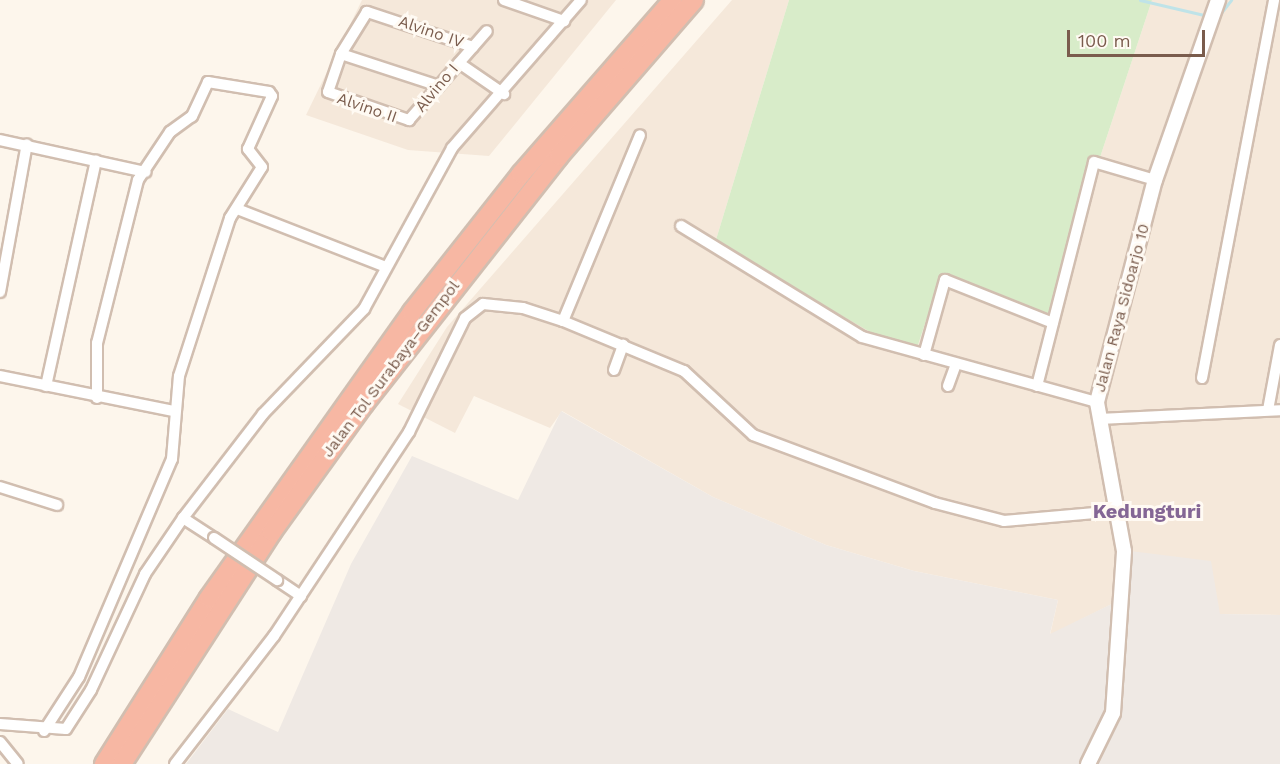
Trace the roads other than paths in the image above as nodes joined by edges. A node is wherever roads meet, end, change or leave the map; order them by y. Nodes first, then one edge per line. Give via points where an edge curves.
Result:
1 (504, 0) edge
2 (581, 0) edge
3 (673, 0) edge
4 (694, 0) edge
5 (1275, 0) edge
6 (1216, 2) edge
7 (564, 21) junction
8 (487, 31) dead end
9 (473, 47) junction
10 (341, 54) junction
11 (459, 63) junction
12 (439, 86) junction
13 (504, 94) junction
14 (412, 118) joint
15 (640, 135) dead end
16 (0, 140) edge
17 (27, 144) junction
18 (96, 160) junction
19 (146, 172) junction
20 (1155, 180) junction
21 (237, 209) junction
22 (681, 226) dead end
23 (386, 267) junction
24 (0, 292) edge
25 (563, 321) junction
26 (1053, 323) junction
27 (623, 345) junction
28 (1280, 345) edge
29 (924, 355) junction
30 (956, 364) junction
31 (614, 370) dead end
32 (0, 376) edge
33 (1280, 376) edge
34 (1202, 378) dead end
35 (1271, 384) junction
36 (46, 386) junction
37 (948, 386) dead end
38 (1037, 386) junction
39 (97, 398) junction
40 (1097, 402) junction
41 (1268, 410) junction
42 (1280, 410) edge
43 (174, 411) junction
44 (1099, 419) junction
45 (0, 487) edge
46 (57, 505) dead end
47 (1118, 511) junction
48 (183, 518) junction
49 (301, 596) junction
50 (0, 724) edge
51 (44, 731) junction
52 (0, 742) edge
53 (18, 764) edge
54 (104, 764) edge
55 (122, 764) edge
56 (175, 764) edge
57 (1088, 764) edge

1 - 7 street
2 - 7 street
3 - 54 highway, Jalan Tol Surabaya–Gempol via 521,174 405,321 209,598
4 - 55 highway, Jalan Tol Surabaya–Gempol via 559,156 364,404 272,532
5 - 34 street
6 - 20 street, Jalan Raya Sidoarjo 10
7 - 13 street
8 - 9 street, Alvino I
9 - 10 street, Alvino IV via 370,12
9 - 11 street, Alvino I
10 - 12 street
10 - 14 street, Alvino II via 330,95 401,120
11 - 12 street, Alvino I
11 - 13 street
12 - 14 street, Alvino I
13 - 23 street via 452,148
15 - 25 street
16 - 17 street
17 - 18 street
17 - 24 street
18 - 19 street
18 - 36 street
19 - 21 street via 170,132 192,116 208,82 269,92 272,96 248,149 263,165
19 - 39 street via 138,180 100,328
20 - 26 street via 1094,162
20 - 40 street, Jalan Raya Sidoarjo 10
21 - 23 street
21 - 43 street via 210,275
22 - 29 street via 862,337
23 - 48 street via 357,317 263,414
25 - 27 street
25 - 49 street via 523,308 473,308 409,432
26 - 29 street via 945,280
26 - 38 street
27 - 31 street
27 - 47 street via 684,371 753,435 935,503 1004,521
28 - 35 street
29 - 30 street
30 - 37 street
30 - 38 street
32 - 36 street
33 - 35 street
35 - 41 street
36 - 39 street
38 - 40 street
39 - 43 street
40 - 44 street, Jalan Raya Sidoarjo 10
41 - 42 street
41 - 44 street
43 - 51 street via 168,468 79,677
44 - 47 street, Jalan Raya Sidoarjo 10
45 - 46 street
47 - 57 street, Jalan Raya Sidoarjo 10 via 1124,551 1114,705
48 - 49 street, bridge
48 - 51 street via 145,574 72,720 61,732
49 - 56 street via 236,691
50 - 51 street
52 - 53 street

